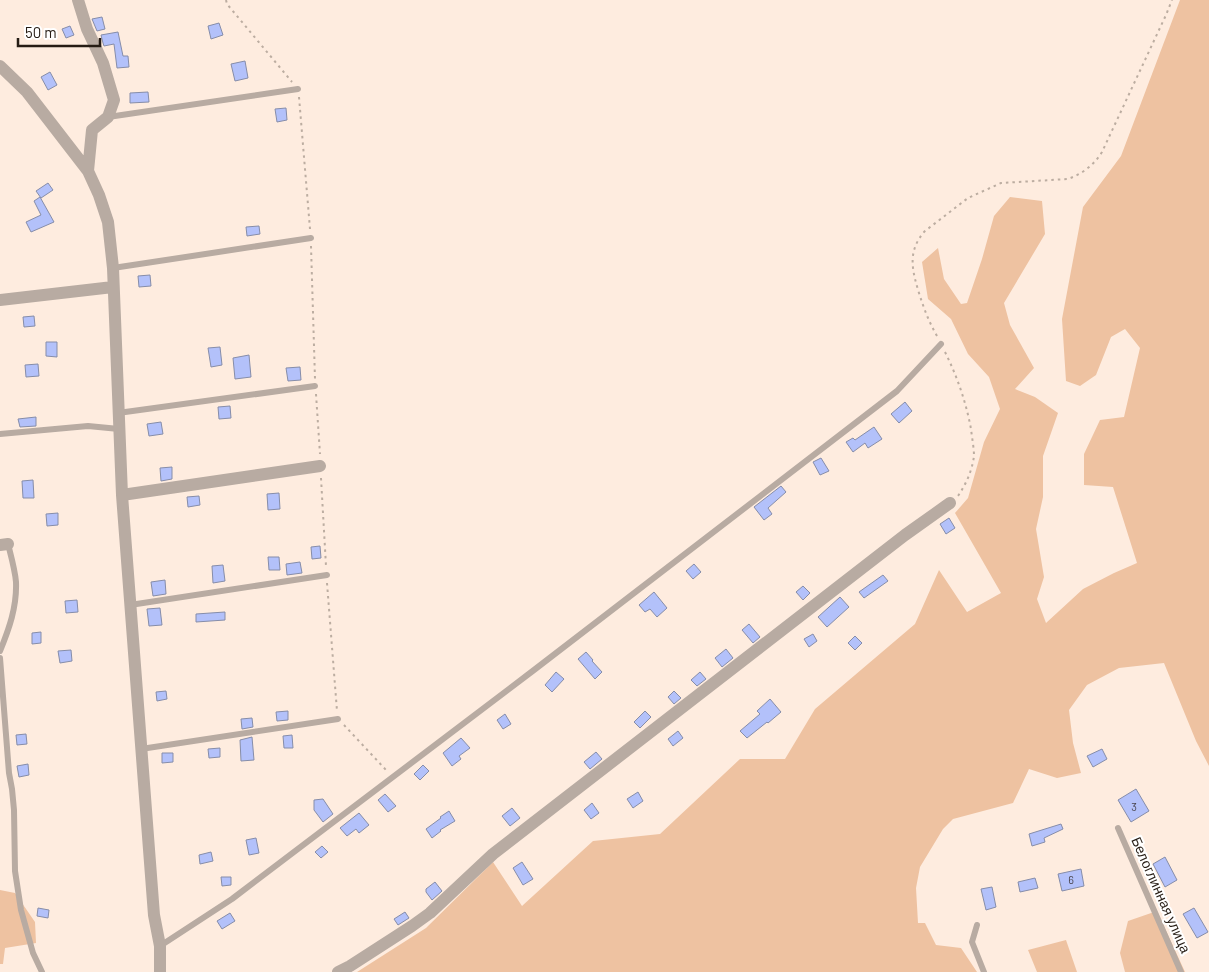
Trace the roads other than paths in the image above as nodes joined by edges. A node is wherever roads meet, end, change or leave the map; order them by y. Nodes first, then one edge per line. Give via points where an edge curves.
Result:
1 (78, 0) edge
2 (0, 66) edge
3 (298, 89) dead end
4 (108, 117) junction
5 (88, 171) junction
6 (311, 238) dead end
7 (113, 268) junction
8 (113, 287) junction
9 (0, 300) edge
10 (941, 344) road end
11 (316, 386) dead end
12 (118, 413) junction
13 (119, 429) junction
14 (0, 434) edge
15 (320, 466) dead end
16 (122, 495) junction
17 (950, 503) road end
18 (4, 544) edge
19 (327, 575) dead end
20 (130, 605) junction
21 (0, 651) edge
22 (0, 658) edge
23 (338, 718) dead end
24 (141, 749) junction
25 (1118, 828) dead end
26 (978, 925) dead end
27 (160, 946) junction
28 (42, 972) edge
29 (160, 972) edge
30 (338, 972) edge
31 (984, 972) edge
32 (1181, 972) edge

1 - 4 street via 114,100
2 - 5 street via 27,92
3 - 4 lane
4 - 5 street via 92,130
5 - 7 street via 108,222
6 - 7 lane
7 - 8 street
8 - 9 street
8 - 12 street
10 - 27 lane via 897,391 232,898
11 - 12 lane
12 - 13 street
13 - 14 lane via 88,426
13 - 16 street
15 - 16 street
16 - 20 street
17 - 30 street via 493,854 430,913
18 - 21 lane via 16,581 15,606
19 - 20 lane
20 - 24 street
22 - 28 lane via 13,796 14,871 21,910
23 - 24 lane
24 - 27 street via 154,916
25 - 32 lane, Белоглинная улица
26 - 31 lane via 972,942
27 - 29 street

